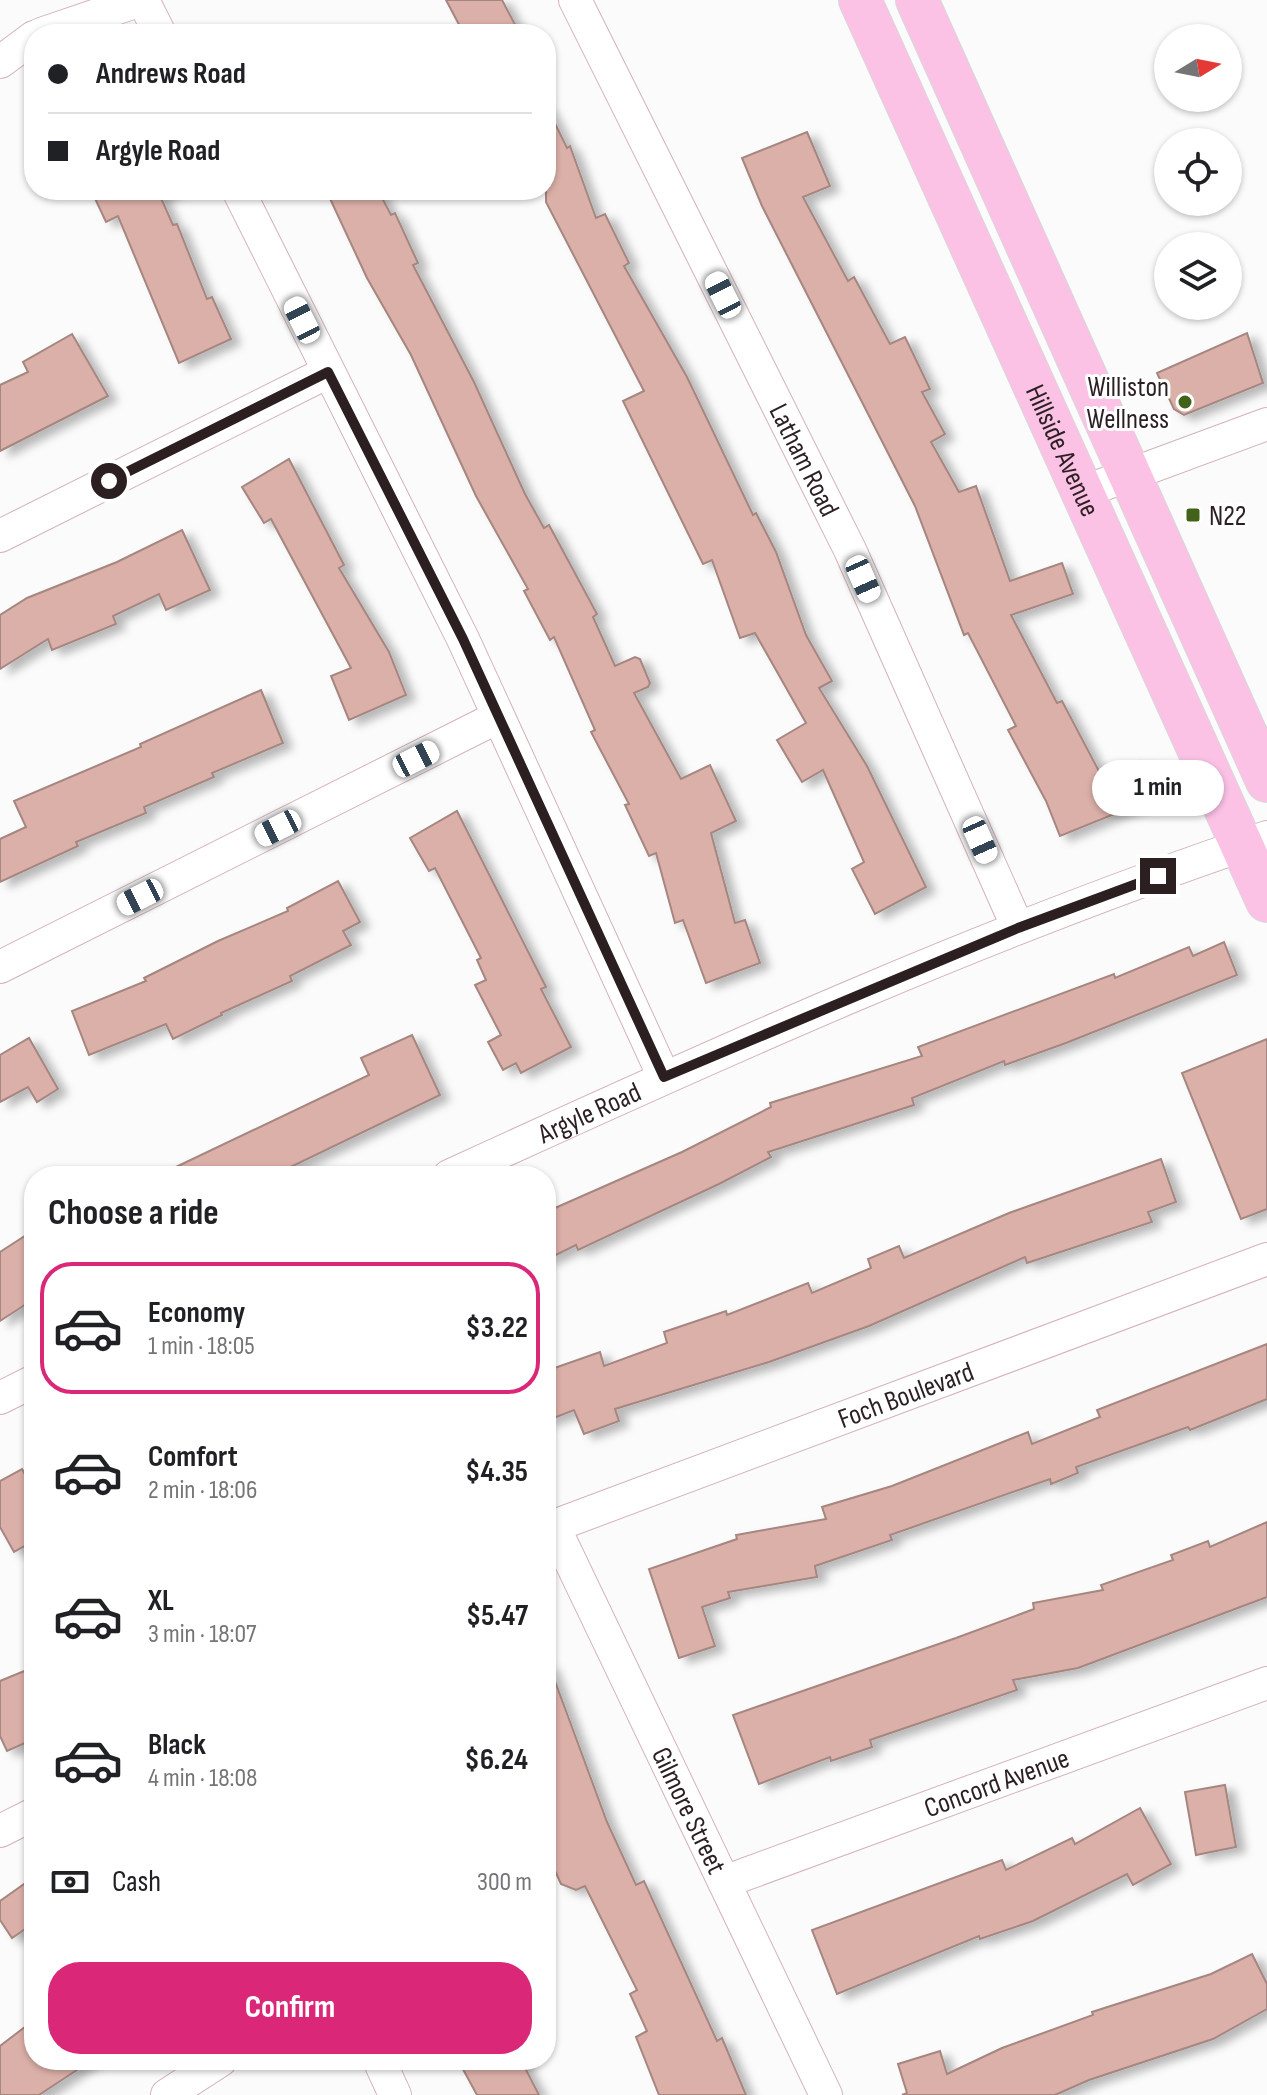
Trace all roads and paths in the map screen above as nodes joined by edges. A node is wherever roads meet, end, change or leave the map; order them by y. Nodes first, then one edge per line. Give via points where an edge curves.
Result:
1 (142, 0) edge
2 (575, 0) edge
3 (860, 0) edge
4 (917, 0) edge
5 (71, 24) edge
6 (155, 24) edge
7 (24, 44) edge
8 (0, 62) edge
9 (243, 200) edge
10 (328, 372) junction
11 (1267, 424) edge
12 (1130, 475) junction
13 (1083, 492) junction
14 (0, 536) edge
15 (498, 717) junction
16 (1267, 781) edge
17 (1255, 841) edge
18 (1267, 901) edge
19 (1018, 928) junction
20 (0, 967) edge
21 (664, 1077) junction
22 (471, 1166) edge
23 (1267, 1259) edge
24 (24, 1386) edge
25 (0, 1398) edge
26 (556, 1526) edge
27 (556, 1540) edge
28 (1267, 1683) edge
29 (24, 1819) edge
30 (0, 1831) edge
31 (724, 1882) junction
32 (206, 2070) edge
33 (384, 2070) edge
34 (167, 2095) edge
35 (395, 2095) edge
36 (826, 2095) edge

1 - 5 street
1 - 6 street
2 - 19 street, Latham Road via 850,550
3 - 13 main road, Hillside Avenue
4 - 12 main road, Hillside Avenue
7 - 8 street
9 - 10 street
10 - 14 street
10 - 15 street
11 - 12 street
12 - 13 street
12 - 16 main road, Hillside Avenue
13 - 17 main road, Hillside Avenue
15 - 20 street
15 - 21 street
17 - 18 main road, Hillside Avenue
17 - 19 street, Argyle Road
19 - 21 street, Argyle Road
21 - 22 street, Argyle Road
23 - 26 street, Foch Boulevard
24 - 25 street
27 - 31 street, Gilmore Street
28 - 31 street, Concord Avenue
29 - 30 street
31 - 36 street, Gilmore Street
32 - 34 street
33 - 35 street

